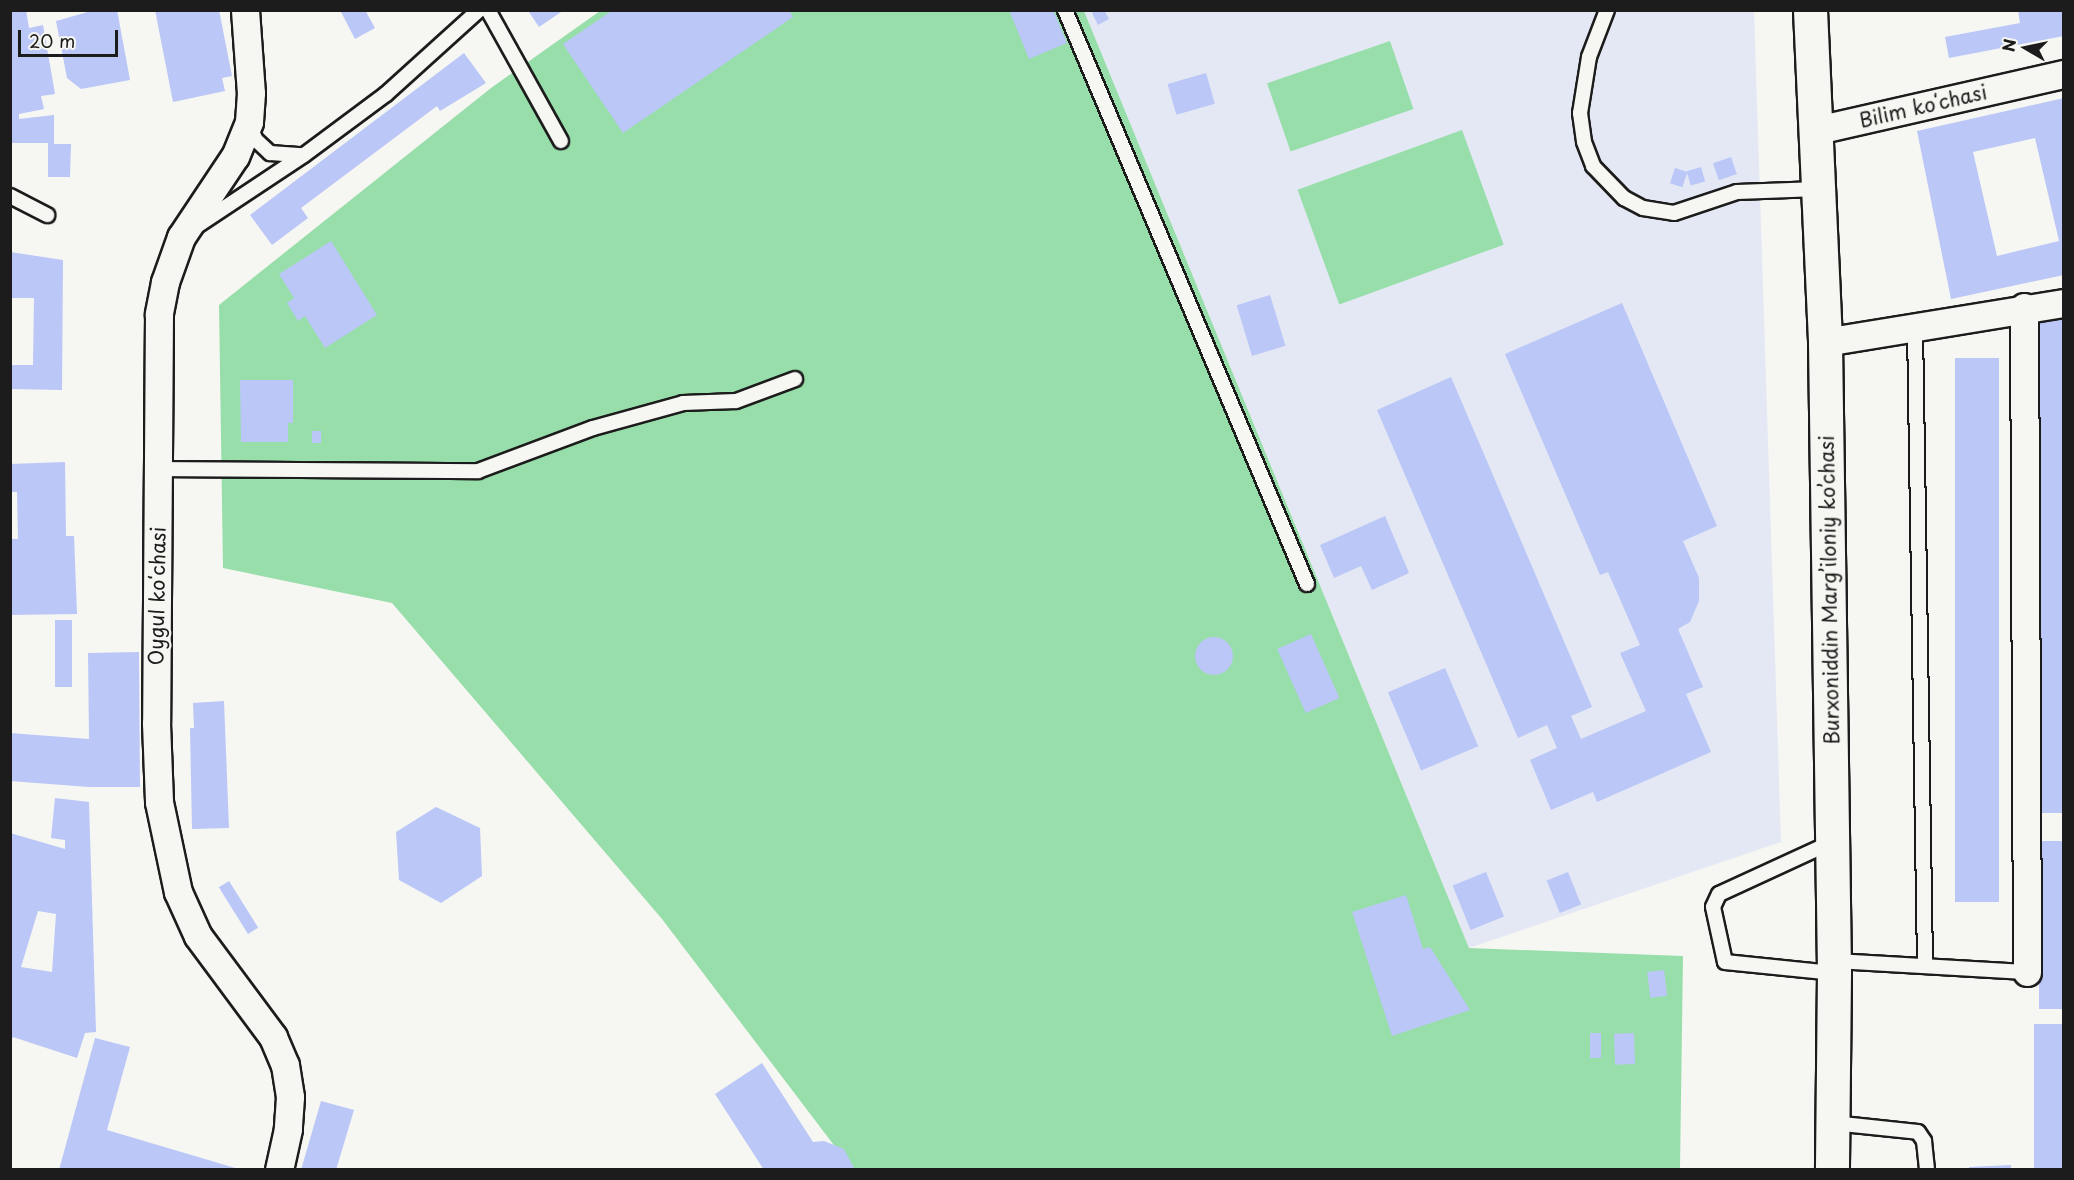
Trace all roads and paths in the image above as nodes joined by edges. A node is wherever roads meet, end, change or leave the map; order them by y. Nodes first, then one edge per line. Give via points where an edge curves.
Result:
1 (245, 10) edge
2 (479, 10) edge
3 (488, 10) edge
4 (1065, 10) edge
5 (1607, 10) edge
6 (1810, 10) edge
7 (2064, 74) edge
8 (249, 122) junction
9 (1817, 130) junction
10 (561, 141) dead end
11 (304, 155) junction
12 (1820, 189) junction
13 (10, 196) edge
14 (47, 215) dead end
15 (181, 237) junction
16 (2064, 303) edge
17 (2024, 308) junction
18 (1915, 327) junction
19 (1825, 342) junction
20 (795, 379) dead end
21 (158, 469) junction
22 (1307, 584) dead end
23 (1833, 841) junction
24 (1924, 966) junction
25 (1834, 967) junction
26 (2027, 972) joint
27 (1833, 1123) junction
28 (279, 1170) edge
29 (1832, 1170) edge
30 (1928, 1170) edge

1 - 8 street, Oygul koʻchasi via 251,93
2 - 11 lane via 386,94
3 - 10 lane
4 - 22 lane
5 - 12 lane via 1589,57 1580,113 1584,142 1593,166 1624,198 1657,212 1674,213 1737,192
6 - 9 main road, Burxoniddin Marg’iloniy ko’chasi
7 - 9 street, Bilim koʻchasi
8 - 11 lane via 255,139 270,153
8 - 15 street, Oygul koʻchasi via 235,156
9 - 12 main road, Burxoniddin Marg’iloniy ko’chasi
11 - 15 lane
12 - 19 main road, Burxoniddin Marg’iloniy ko’chasi
13 - 14 lane
15 - 21 street, Oygul koʻchasi via 165,282 159,314
16 - 17 street
17 - 18 street
17 - 26 street
18 - 19 street
18 - 24 lane
19 - 23 main road, Burxoniddin Marg’iloniy ko’chasi
20 - 21 lane via 736,401 683,403 593,428 478,471
21 - 28 street, Oygul koʻchasi via 156,723 159,802 166,848 178,892 198,936 273,1037 285,1065 290,1097
23 - 25 main road, Burxoniddin Marg’iloniy ko’chasi
23 - 25 lane via 1719,894 1713,907 1725,962
24 - 25 lane
24 - 26 lane
25 - 27 main road, Burxoniddin Marg’iloniy ko’chasi
27 - 29 main road, Burxoniddin Marg’iloniy ko’chasi
27 - 30 lane via 1918,1132 1924,1141

